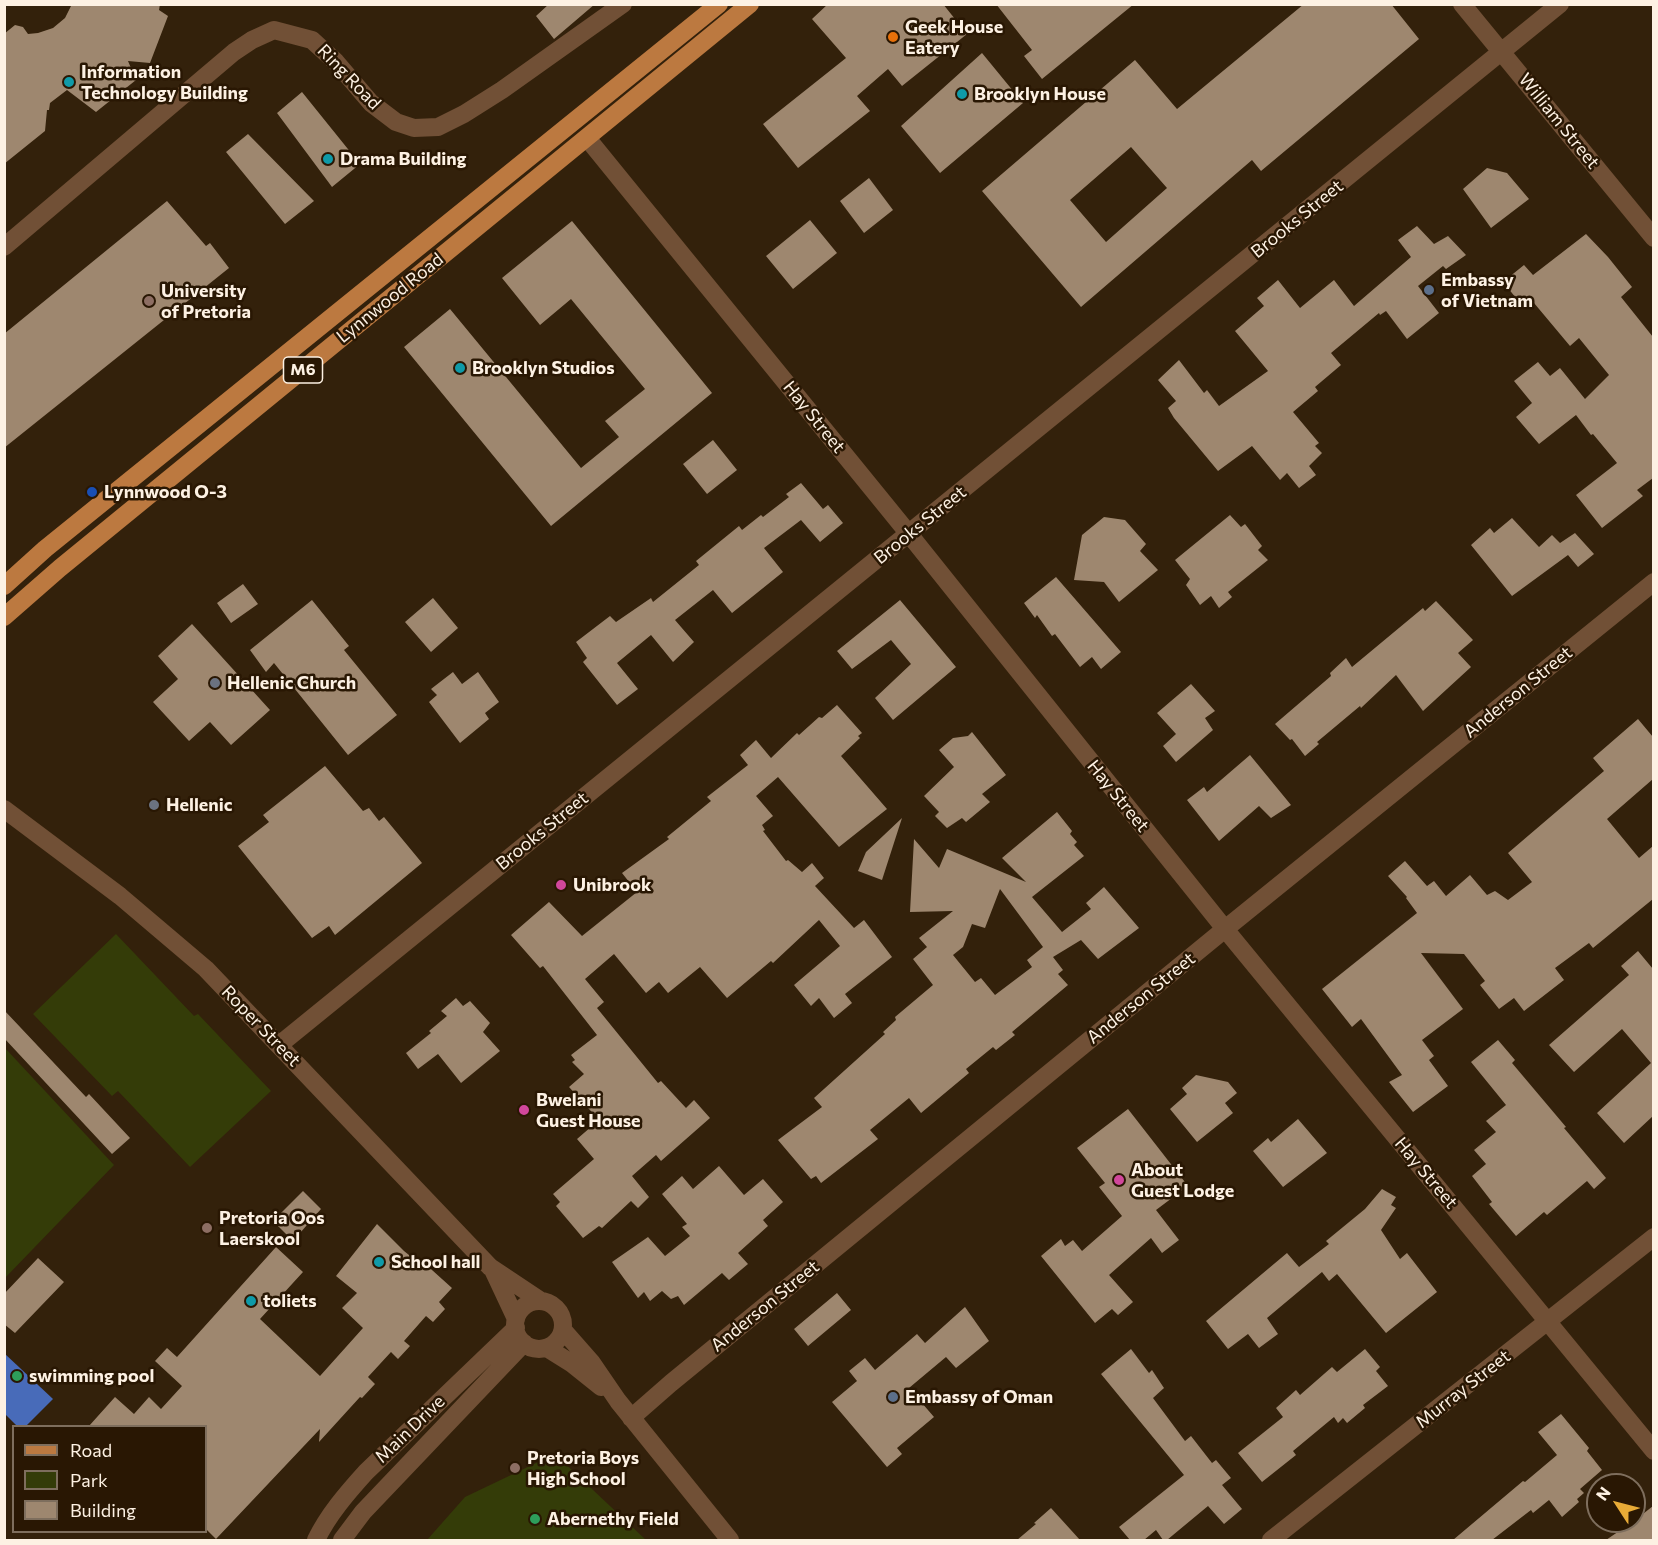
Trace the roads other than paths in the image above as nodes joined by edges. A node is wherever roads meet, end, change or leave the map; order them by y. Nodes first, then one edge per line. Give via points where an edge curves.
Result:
1 (623, 4) edge
2 (719, 4) edge
3 (750, 4) edge
4 (1462, 4) edge
5 (1560, 4) edge
6 (1502, 51) junction
7 (587, 138) junction
8 (1653, 238) edge
9 (4, 247) edge
10 (909, 534) junction
11 (1653, 582) edge
12 (4, 586) edge
13 (4, 617) edge
14 (4, 809) edge
15 (1225, 929) junction
16 (279, 1045) junction
17 (1653, 1237) edge
18 (493, 1270) junction
19 (541, 1301) junction
20 (1549, 1322) junction
21 (519, 1330) junction
22 (562, 1330) junction
23 (547, 1348) junction
24 (618, 1401) junction
25 (631, 1418) junction
26 (388, 1450) junction
27 (1653, 1451) edge
28 (405, 1468) junction
29 (316, 1540) edge
30 (342, 1540) edge
31 (730, 1540) edge
32 (1271, 1540) edge

1 - 9 street, Ring Road via 502,90 438,127 414,128 396,122 371,103 312,40 274,30 234,52
2 - 12 main road, Lynnwood Road / M6
3 - 7 main road, Lynnwood Road / M6
4 - 6 street, William Street
5 - 6 street, Brooks Street
6 - 8 street, William Street
6 - 10 street, Brooks Street
7 - 10 street, Hay Street
7 - 13 main road, Lynnwood Road / M6
10 - 15 street, Hay Street
10 - 16 street, Brooks Street
11 - 15 street, Anderson Street
14 - 16 street, Roper Street via 120,896 206,969
15 - 20 street, Hay Street
15 - 25 street, Anderson Street
16 - 18 street, Roper Street
17 - 20 street, Murray Street
18 - 19 street, Roper Street
18 - 21 street, Roper Street
19 - 21 street via 519,1312
19 - 22 street via 556,1308 563,1322
20 - 27 street, Hay Street
20 - 32 street, Murray Street
21 - 23 street via 535,1348
21 - 26 street, Main Drive
21 - 28 street, Main Drive
22 - 23 street
22 - 24 street via 592,1363
23 - 24 street
24 - 25 street
25 - 31 street
26 - 28 street
26 - 29 street, Main Drive via 349,1491
28 - 30 street, Main Drive via 352,1524

